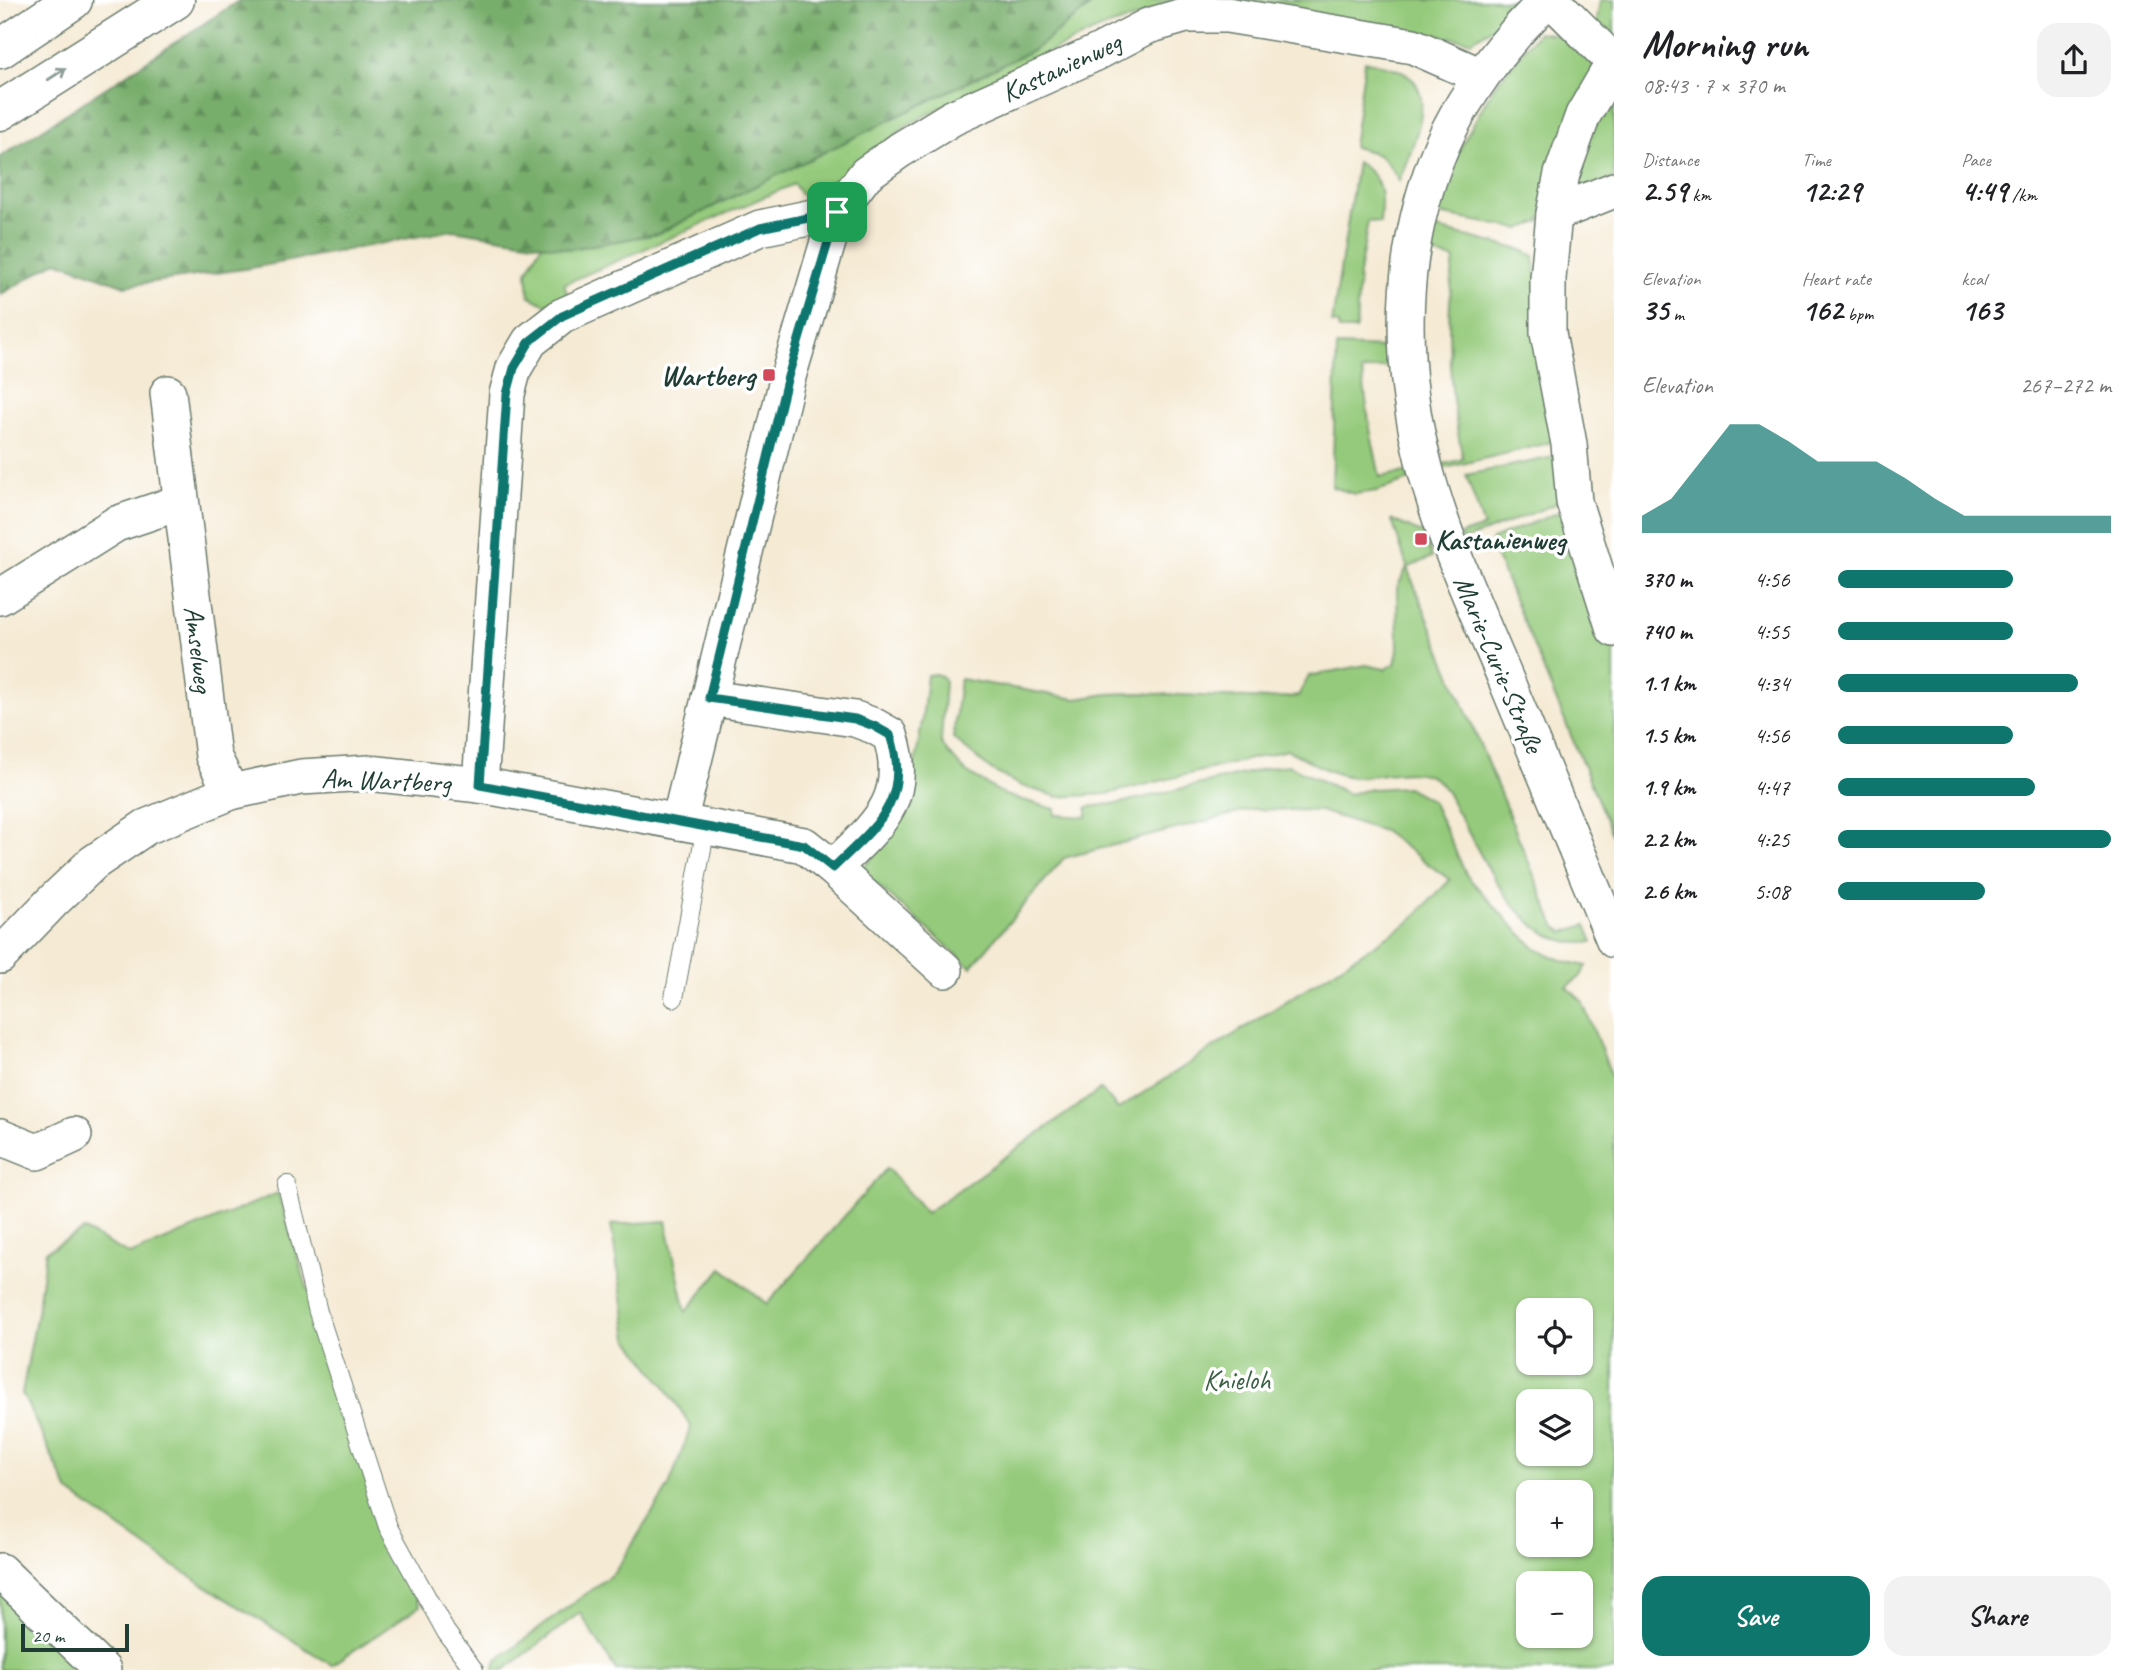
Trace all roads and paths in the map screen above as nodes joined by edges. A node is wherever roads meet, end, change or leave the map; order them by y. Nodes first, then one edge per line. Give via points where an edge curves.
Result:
1 (73, 0) edge
2 (175, 0) edge
3 (1546, 0) edge
4 (1552, 0) edge
5 (0, 48) edge
6 (1614, 62) edge
7 (1481, 76) junction
8 (0, 111) edge
9 (1614, 190) edge
10 (837, 212) junction
11 (1554, 214) junction
12 (168, 393) dead end
13 (181, 502) junction
14 (0, 597) edge
15 (1614, 629) edge
16 (709, 698) junction
17 (480, 785) junction
18 (231, 792) junction
19 (692, 824) junction
20 (833, 868) junction
21 (1614, 940) edge
22 (4, 942) edge
23 (945, 970) dead end
24 (674, 998) dead end
25 (74, 1135) dead end
26 (0, 1137) edge
27 (287, 1185) dead end
28 (0, 1571) edge
29 (103, 1670) edge
30 (474, 1670) edge

1 - 5 main road
8 -> 2 main road
3 - 7 street, Marie-Curie-Straße
4 - 6 street
6 - 11 street via 1583,115 1562,174
7 - 10 street, Kastanienweg via 1413,46 1227,15 1186,15 1148,26 952,118 866,174
7 - 21 street, Marie-Curie-Straße via 1442,144 1419,215 1406,284 1405,332 1414,415 1425,468 1452,549
9 - 11 street
10 - 16 street, Kastanienweg via 787,380
10 - 17 street via 760,228 562,316 530,341 514,368 507,394
11 - 15 street via 1548,333 1569,444 1574,502
12 - 13 street, Amselweg
13 - 14 street via 116,524
13 - 18 street, Amselweg via 213,756
16 - 19 street, Kastanienweg
16 - 20 street via 855,719 890,735 898,774 892,801 881,821
17 - 18 street, Am Wartberg via 369,774 300,777
17 - 19 street, Am Wartberg
18 - 22 street, Am Wartberg via 146,827 93,863
19 - 20 street, Am Wartberg via 804,845
19 - 24 lane
20 - 23 street, Am Wartberg
25 - 26 street via 37,1152
27 - 30 lane via 318,1312 388,1527 446,1632
28 - 29 street

